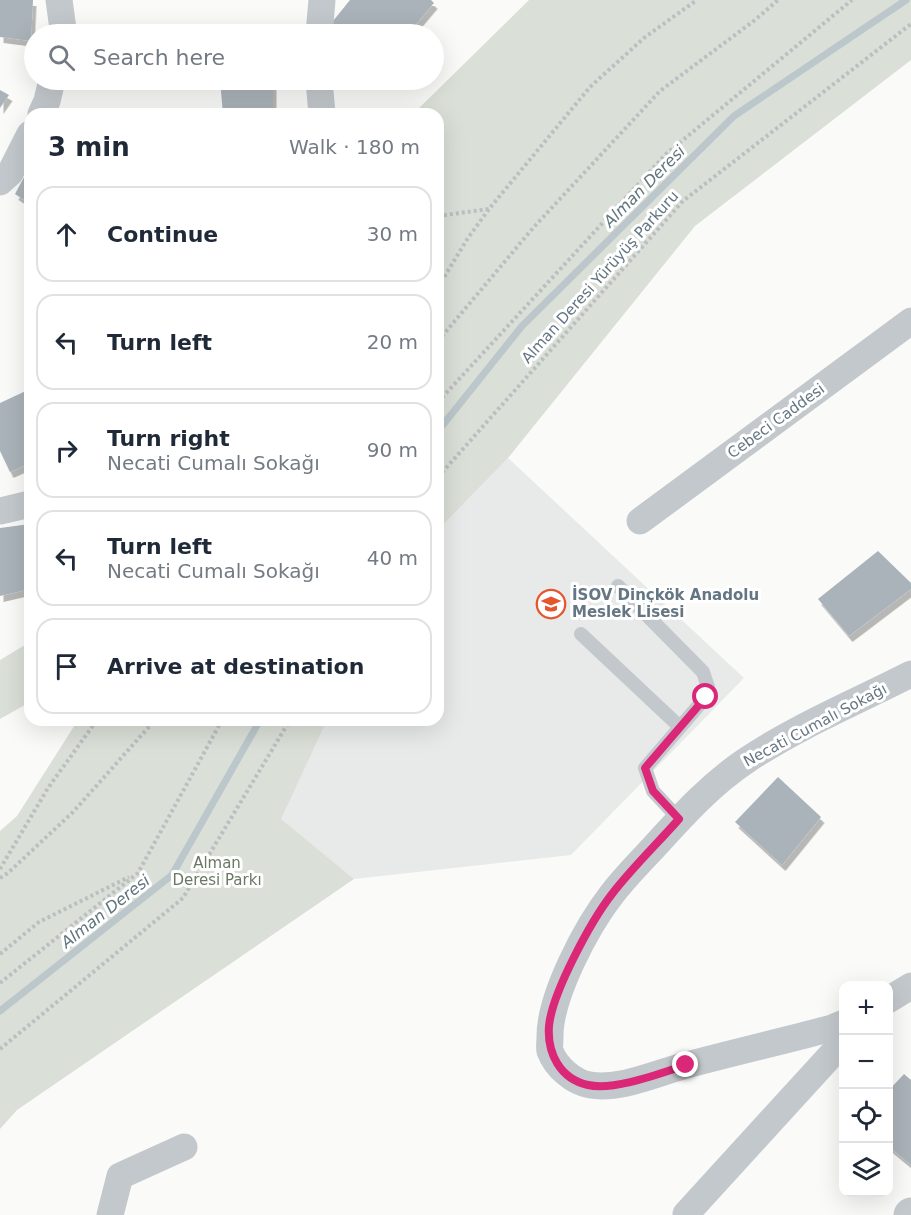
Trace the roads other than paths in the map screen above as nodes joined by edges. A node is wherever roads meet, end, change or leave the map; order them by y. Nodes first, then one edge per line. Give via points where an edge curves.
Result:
1 (59, 0) edge
2 (322, 0) edge
3 (61, 24) edge
4 (320, 24) edge
5 (50, 90) edge
6 (320, 90) edge
7 (43, 108) edge
8 (321, 108) edge
9 (24, 146) edge
10 (0, 182) edge
11 (911, 321) edge
12 (24, 505) edge
13 (0, 511) edge
14 (640, 521) dead end
15 (618, 586) dead end
16 (581, 634) dead end
17 (911, 674) edge
18 (680, 727) junction
19 (679, 819) junction
20 (911, 986) edge
21 (893, 997) edge
22 (839, 1025) edge
23 (839, 1045) edge
24 (184, 1147) dead end
25 (686, 1214) dead end
26 (110, 1215) edge

1 - 3 street
2 - 4 street
5 - 7 street
6 - 8 street
9 - 10 street via 10,173
11 - 14 street, Cebeci Caddesi
12 - 13 street
15 - 18 lane via 703,672 708,687 706,697
16 - 18 lane
17 - 19 street, Necati Cumalı Sokağı via 746,760
18 - 19 lane via 645,768 653,791
19 - 22 street, Necati Cumalı Sokağı via 612,894 572,964 549,1025 550,1051 565,1074 588,1085 638,1080
20 - 21 street
23 - 25 street
24 - 26 street via 120,1176

